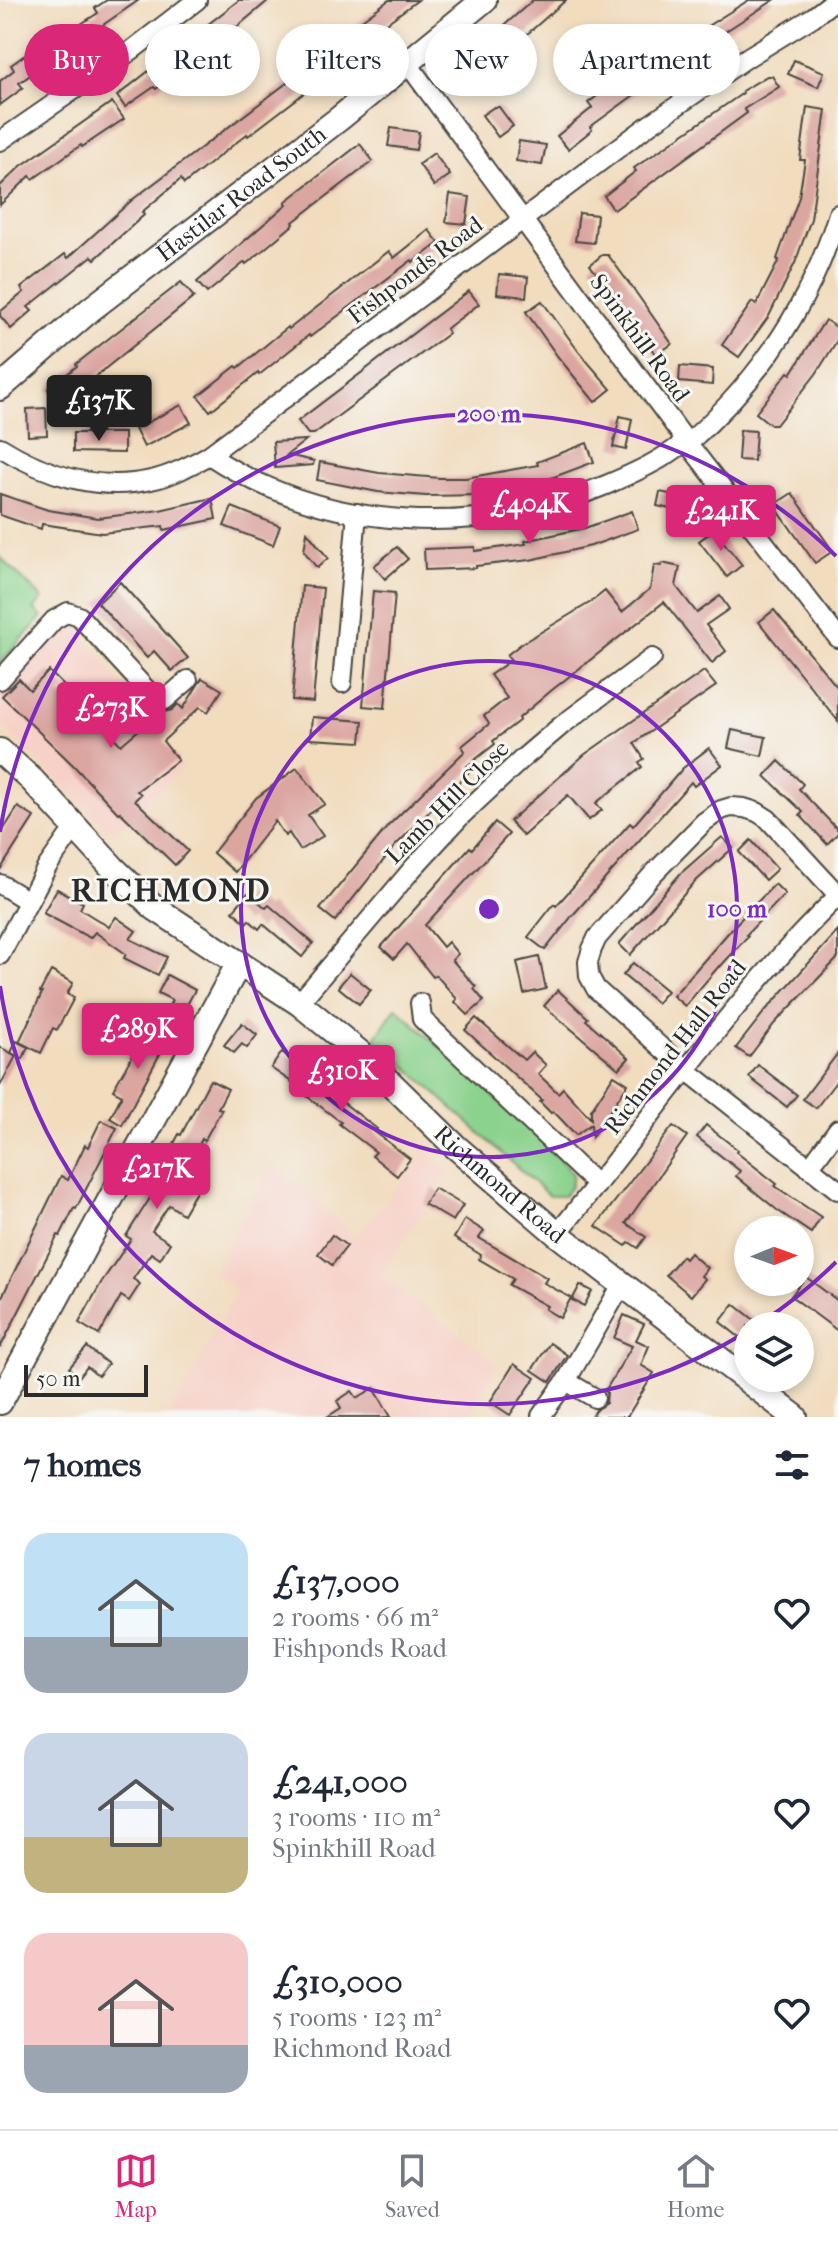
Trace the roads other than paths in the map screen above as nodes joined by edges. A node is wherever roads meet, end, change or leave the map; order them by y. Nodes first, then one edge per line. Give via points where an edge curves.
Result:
1 (197, 0) edge
2 (484, 0) edge
3 (835, 0) edge
4 (409, 63) edge
5 (409, 65) edge
6 (367, 96) edge
7 (0, 141) edge
8 (838, 214) edge
9 (523, 219) junction
10 (833, 250) edge
11 (0, 388) edge
12 (687, 442) junction
13 (0, 447) edge
14 (209, 455) junction
15 (357, 513) junction
16 (835, 628) edge
17 (652, 658) dead end
18 (0, 680) edge
19 (188, 680) dead end
20 (342, 683) dead end
21 (0, 751) edge
22 (75, 827) junction
23 (0, 884) edge
24 (838, 896) edge
25 (28, 901) junction
26 (0, 955) edge
27 (239, 963) junction
28 (299, 1003) junction
29 (420, 1003) dead end
30 (685, 1069) junction
31 (838, 1129) edge
32 (809, 1168) junction
33 (597, 1185) junction
34 (838, 1190) edge
35 (557, 1234) junction
36 (623, 1283) junction
37 (566, 1381) junction
38 (595, 1398) dead end
39 (0, 1402) edge
40 (541, 1416) edge
41 (795, 1417) edge

1 - 7 street
2 - 4 street, Hastilar Road South
3 - 9 street, Fishponds Road via 649,125
5 - 9 street, Spinkhill Road
6 - 11 street, Hastilar Road South via 91,309
8 - 10 street
9 - 12 street, Spinkhill Road
9 - 14 street, Fishponds Road
10 - 12 street via 786,332 752,377
12 - 15 street via 638,472 520,512 427,520
12 - 16 street, Spinkhill Road
13 - 14 street, Fishponds Road via 45,471 111,484 151,480
14 - 15 street via 268,487
15 - 20 street
17 - 28 street, Lamb Hill Close via 562,725 468,809
18 - 19 street via 54,620 68,612 79,616 156,700 165,700
21 - 22 street, Richmond Road
22 - 25 street
22 - 27 street, Richmond Road via 155,908
23 - 25 street
24 - 30 street, Richmond Hall Road via 764,973
24 - 30 street via 768,819 731,807 704,822 625,906 597,938 589,976 596,989
25 - 26 street
27 - 28 street, Richmond Road
27 - 39 street
28 - 35 street, Richmond Road
29 - 33 street via 422,1019
30 - 32 street
30 - 33 street, Richmond Hall Road
31 - 32 street
32 - 34 street
33 - 35 street, Richmond Hall Road
35 - 36 street, Richmond Road
36 - 37 street
36 - 41 street, Richmond Road
37 - 38 street
37 - 40 street

